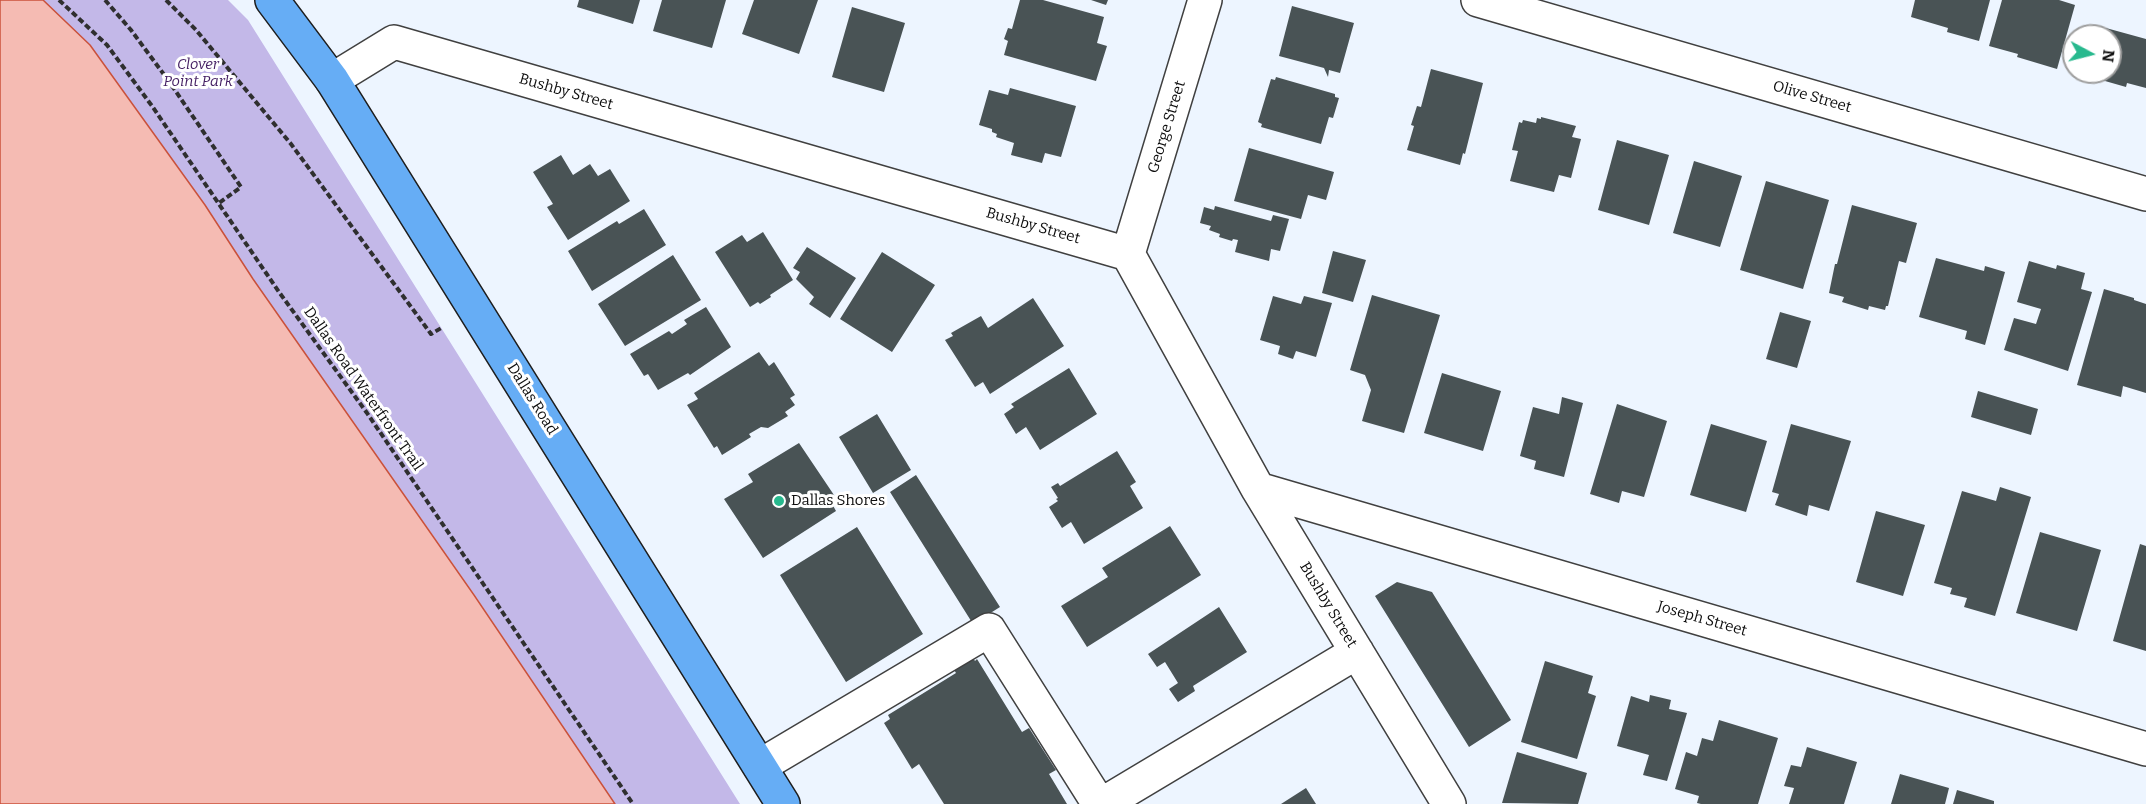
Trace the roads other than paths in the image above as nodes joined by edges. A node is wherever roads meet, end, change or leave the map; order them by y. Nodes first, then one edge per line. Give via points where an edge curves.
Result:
1 (272, 0) edge
2 (1205, 0) edge
3 (1478, 0) edge
4 (332, 80) junction
5 (2146, 194) edge
6 (1128, 254) junction
7 (1258, 489) junction
8 (1357, 652) junction
9 (2146, 749) edge
10 (760, 766) junction
11 (783, 804) edge
12 (1099, 804) edge
13 (1103, 804) edge
14 (1449, 804) edge

1 - 4 main road, Dallas Road
2 - 6 street, George Street
3 - 5 street, Olive Street
4 - 6 street, Bushby Street via 394,42
4 - 10 main road, Dallas Road
6 - 7 street, Bushby Street
7 - 8 street, Bushby Street
7 - 9 street, Joseph Street
8 - 13 street
8 - 14 street, Bushby Street
10 - 11 main road, Dallas Road
10 - 12 street via 989,630

